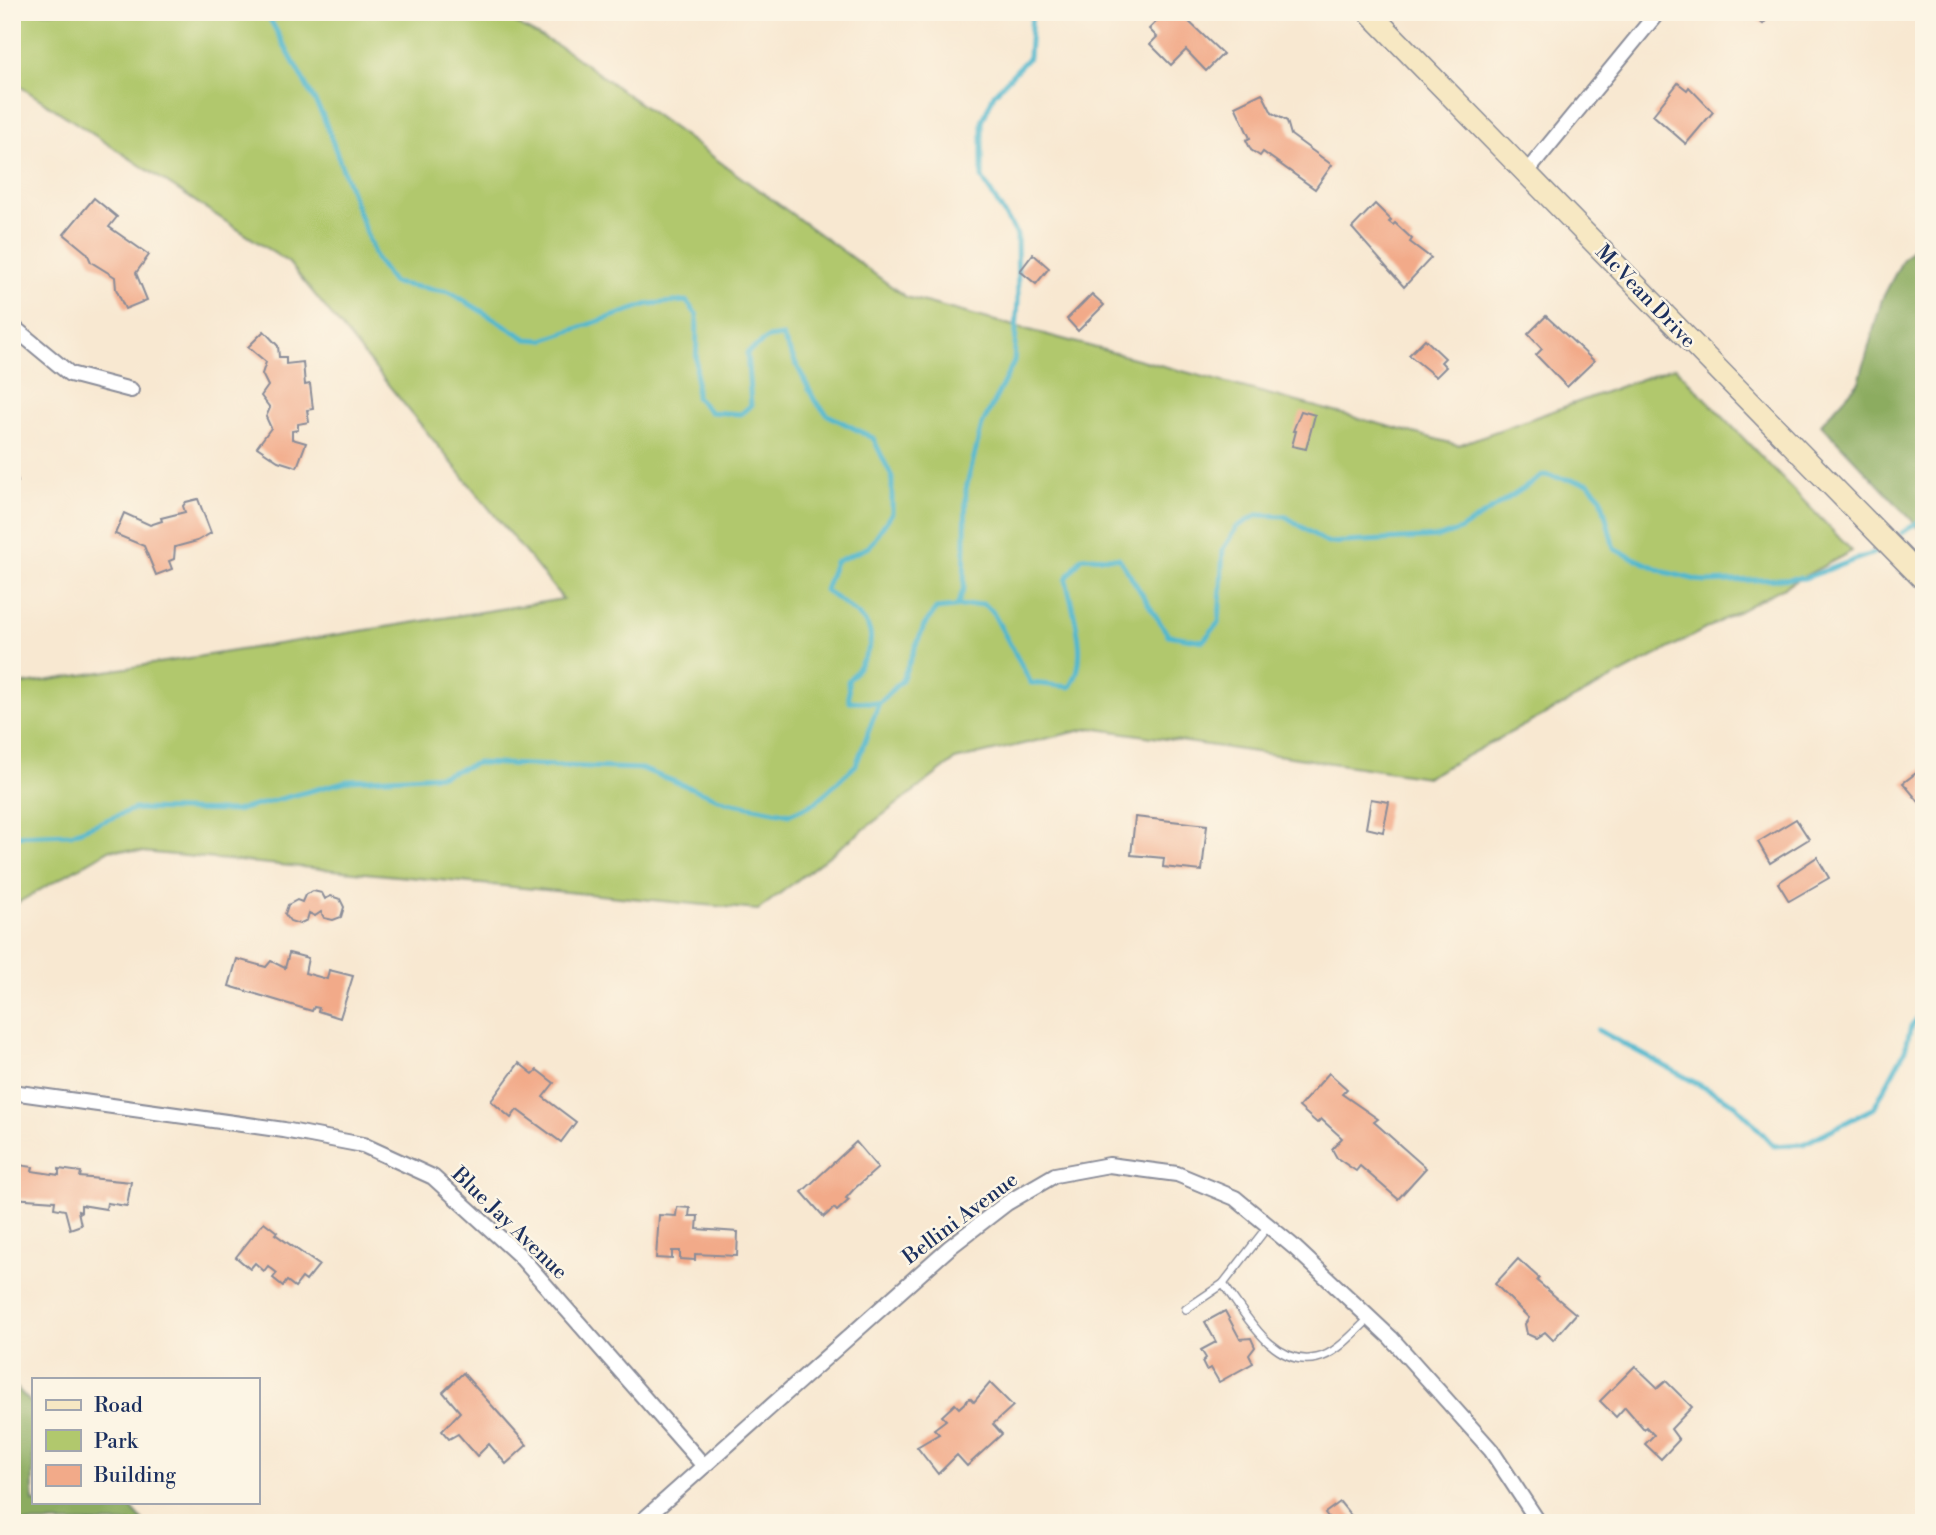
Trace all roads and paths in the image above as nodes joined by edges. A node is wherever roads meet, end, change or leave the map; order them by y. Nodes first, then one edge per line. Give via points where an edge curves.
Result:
1 (1369, 12) edge
2 (1658, 12) edge
3 (1527, 173) junction
4 (12, 326) edge
5 (131, 390) dead end
6 (1924, 580) edge
7 (12, 1092) edge
8 (1268, 1226) junction
9 (1223, 1284) junction
10 (1186, 1309) dead end
11 (1370, 1318) junction
12 (704, 1466) junction
13 (640, 1523) edge
14 (1539, 1523) edge

1 - 3 main road, McVean Drive
2 - 3 street
3 - 6 main road, McVean Drive
4 - 5 street via 70,374
7 - 12 street, Blue Jay Avenue via 363,1145 433,1177 519,1255
8 - 9 lane
8 - 11 street, Bellini Avenue
8 - 12 street, Bellini Avenue via 1236,1198 1177,1174 1109,1165 1055,1175 1007,1203 950,1247
9 - 10 lane
9 - 11 lane via 1273,1348 1298,1357 1317,1358 1335,1349
11 - 14 street, Bellini Avenue via 1491,1450
12 - 13 street, Bellini Avenue

